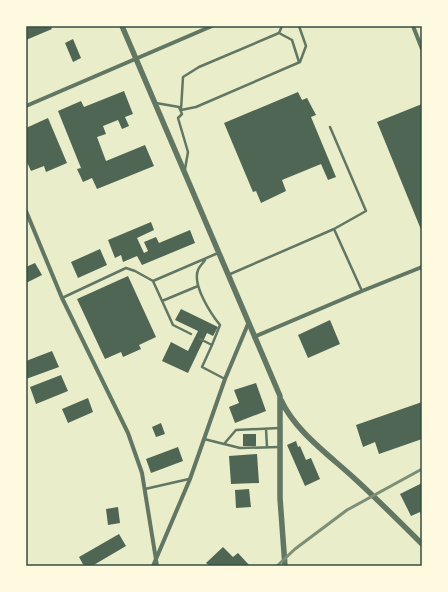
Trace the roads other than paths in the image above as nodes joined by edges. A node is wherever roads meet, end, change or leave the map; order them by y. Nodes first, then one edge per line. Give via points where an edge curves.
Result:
1 (122, 26) edge
2 (212, 26) edge
3 (282, 26) edge
4 (299, 26) edge
5 (413, 26) edge
6 (279, 33) junction
7 (422, 49) edge
8 (135, 60) junction
9 (300, 62) junction
10 (154, 103) junction
11 (26, 106) edge
12 (181, 110) junction
13 (330, 127) dead end
14 (184, 174) junction
15 (26, 211) edge
16 (334, 229) junction
17 (218, 253) junction
18 (206, 258) junction
19 (422, 267) edge
20 (227, 275) junction
21 (153, 281) junction
22 (198, 286) junction
23 (362, 291) junction
24 (62, 298) junction
25 (162, 301) junction
26 (248, 324) junction
27 (191, 334) dead end
28 (254, 338) junction
29 (200, 339) dead end
30 (212, 345) junction
31 (225, 379) junction
32 (280, 396) junction
33 (279, 428) junction
34 (266, 429) junction
35 (204, 439) junction
36 (224, 444) junction
37 (267, 447) junction
38 (279, 447) junction
39 (190, 479) junction
40 (145, 489) junction
41 (422, 544) edge
42 (156, 559) junction
43 (152, 566) edge
44 (157, 566) edge
45 (284, 566) edge

1 - 8 street
2 - 8 street
3 - 6 lane
4 - 9 lane via 306,46
5 - 7 street
6 - 9 lane via 292,40
6 - 12 lane via 199,67 183,78
8 - 10 street
8 - 11 street
9 - 12 lane
10 - 12 lane via 179,107
10 - 14 street
12 - 14 lane via 182,114 178,118 188,152
13 - 16 lane via 366,212
14 - 17 street
15 - 24 street
16 - 20 lane
16 - 23 lane
17 - 18 lane
17 - 20 street
18 - 21 lane
18 - 22 lane via 197,271
19 - 23 street
20 - 26 street
21 - 24 lane via 126,268
21 - 25 lane
22 - 25 lane
22 - 30 lane via 210,312 220,325
23 - 28 street
24 - 40 street via 128,433
25 - 27 lane via 173,325
26 - 28 street
26 - 31 street
28 - 32 street
29 - 30 lane
30 - 31 lane via 202,367
31 - 35 street
32 - 33 street
32 - 41 street via 286,410 301,430 373,495
33 - 34 lane
33 - 38 street
34 - 36 lane via 236,430
34 - 37 lane
35 - 36 lane
35 - 39 street
36 - 37 lane via 240,448
37 - 38 lane
38 - 45 street
39 - 40 lane
39 - 42 street
40 - 42 street
42 - 43 street
42 - 44 street

